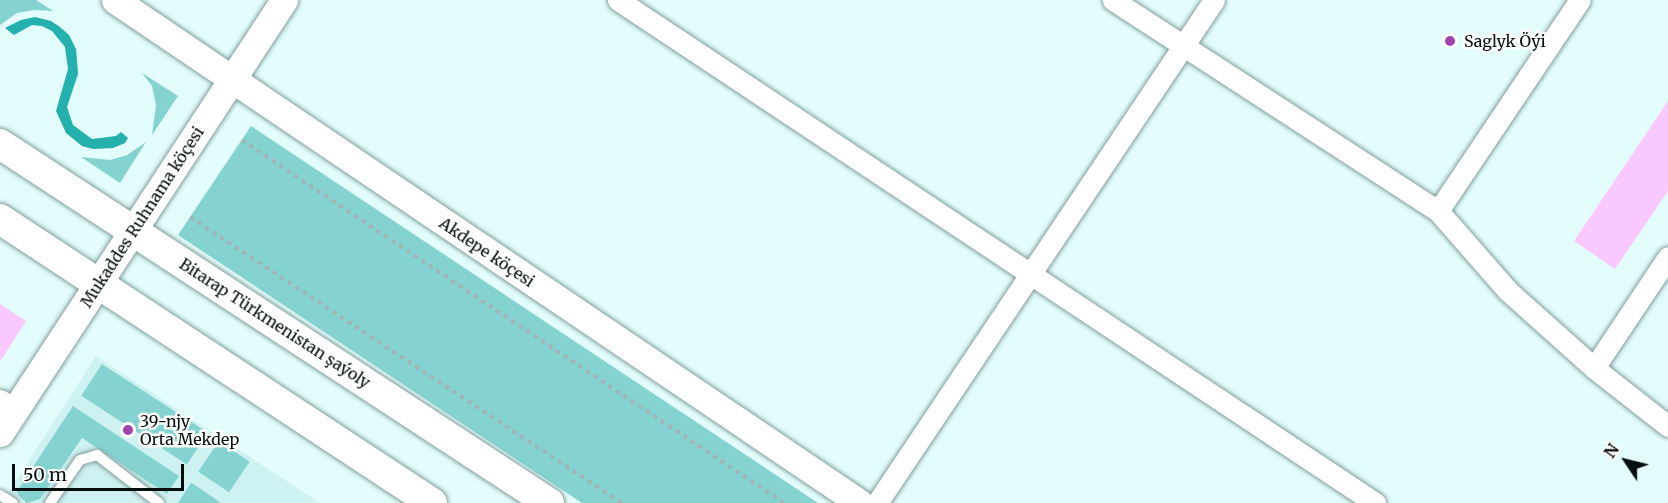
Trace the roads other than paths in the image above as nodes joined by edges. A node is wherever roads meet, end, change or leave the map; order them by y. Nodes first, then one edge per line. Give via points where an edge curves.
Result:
1 (115, 0) edge
2 (284, 0) edge
3 (618, 0) edge
4 (1113, 0) edge
5 (1214, 0) edge
6 (1580, 0) edge
7 (1184, 46) junction
8 (232, 80) junction
9 (0, 144) edge
10 (1438, 211) junction
11 (0, 219) edge
12 (134, 231) junction
13 (1668, 257) edge
14 (1030, 275) junction
15 (99, 284) junction
16 (1594, 368) junction
17 (8, 405) edge
18 (1668, 426) edge
19 (0, 433) edge
20 (0, 495) edge
21 (13, 503) edge
22 (50, 503) edge
23 (159, 503) edge
24 (432, 503) edge
25 (549, 503) edge
26 (860, 503) edge
27 (877, 503) edge
28 (1375, 503) edge

1 - 8 street, Akdepe köçesi
2 - 8 street, Mukaddes Ruhnama köçesi
3 - 14 street
4 - 7 street
5 - 7 street
6 - 10 street
7 - 10 street
7 - 14 street
8 - 12 street, Mukaddes Ruhnama köçesi
8 - 26 street, Akdepe köçesi
9 - 12 main road, Bitarap Türkmenistan şaýoly
10 - 16 street via 1508,291
11 - 15 main road
12 - 15 street, Mukaddes Ruhnama köçesi
12 - 25 main road, Bitarap Türkmenistan şaýoly
13 - 16 street
14 - 27 street
14 - 28 street
15 - 17 street, Mukaddes Ruhnama köçesi
15 - 24 main road
16 - 18 street
17 - 19 street, Mukaddes Ruhnama köçesi
20 - 21 lane
22 - 23 lane via 80,460 97,455

